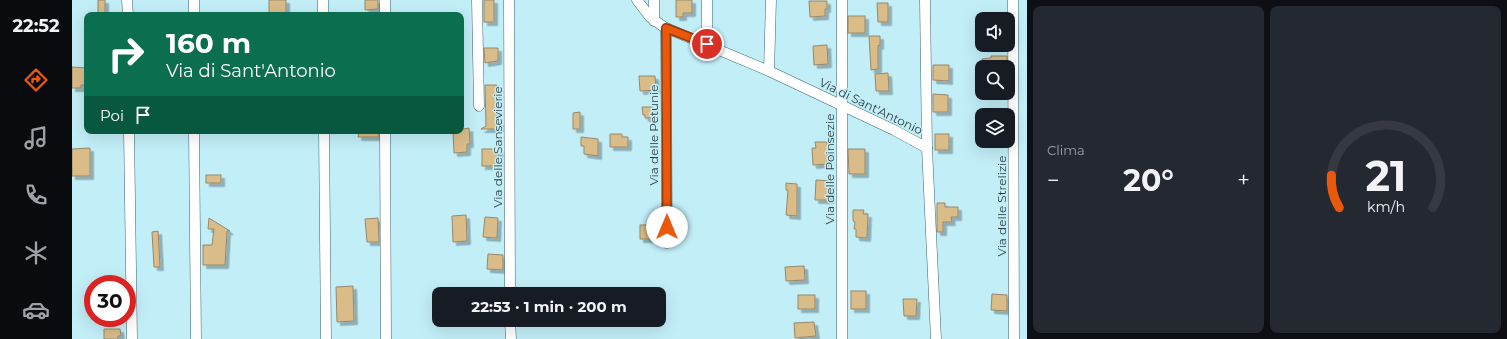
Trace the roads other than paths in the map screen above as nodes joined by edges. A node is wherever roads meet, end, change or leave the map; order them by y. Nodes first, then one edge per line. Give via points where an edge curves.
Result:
1 (127, 0) edge
2 (194, 0) edge
3 (323, 0) edge
4 (385, 0) edge
5 (477, 0) edge
6 (509, 0) edge
7 (636, 0) edge
8 (654, 0) edge
9 (707, 0) edge
10 (771, 0) edge
11 (842, 0) edge
12 (926, 0) edge
13 (1013, 0) edge
14 (128, 12) edge
15 (194, 12) edge
16 (323, 12) edge
17 (385, 12) edge
18 (654, 21) junction
19 (666, 28) junction
20 (707, 44) junction
21 (769, 71) junction
22 (842, 105) junction
23 (479, 106) dead end
24 (129, 134) edge
25 (194, 134) edge
26 (324, 134) edge
27 (385, 134) edge
28 (927, 148) junction
29 (667, 243) dead end
30 (510, 287) edge
31 (510, 327) edge
32 (132, 339) edge
33 (196, 339) edge
34 (326, 339) edge
35 (386, 339) edge
36 (510, 339) edge
37 (842, 339) edge
38 (936, 339) edge
39 (1014, 339) edge

1 - 14 street
2 - 15 street
3 - 16 street
4 - 17 street
5 - 23 street
6 - 30 street, Via delle Sansevierie
7 - 18 street, Via di Sant'Antonio
8 - 18 street
9 - 20 street
10 - 21 street
11 - 22 street, Via delle Poinsezie
12 - 28 street
13 - 39 street, Via delle Strelizie
18 - 19 street, Via di Sant'Antonio
19 - 20 street, Via di Sant'Antonio
19 - 29 street, Via delle Petunie
20 - 21 street, Via di Sant'Antonio
21 - 22 street, Via di Sant'Antonio
22 - 28 street, Via di Sant'Antonio
22 - 37 street, Via delle Poinsezie
24 - 32 street
25 - 33 street
26 - 34 street
27 - 35 street
28 - 38 street, Via di Sant'Antonio
31 - 36 street

